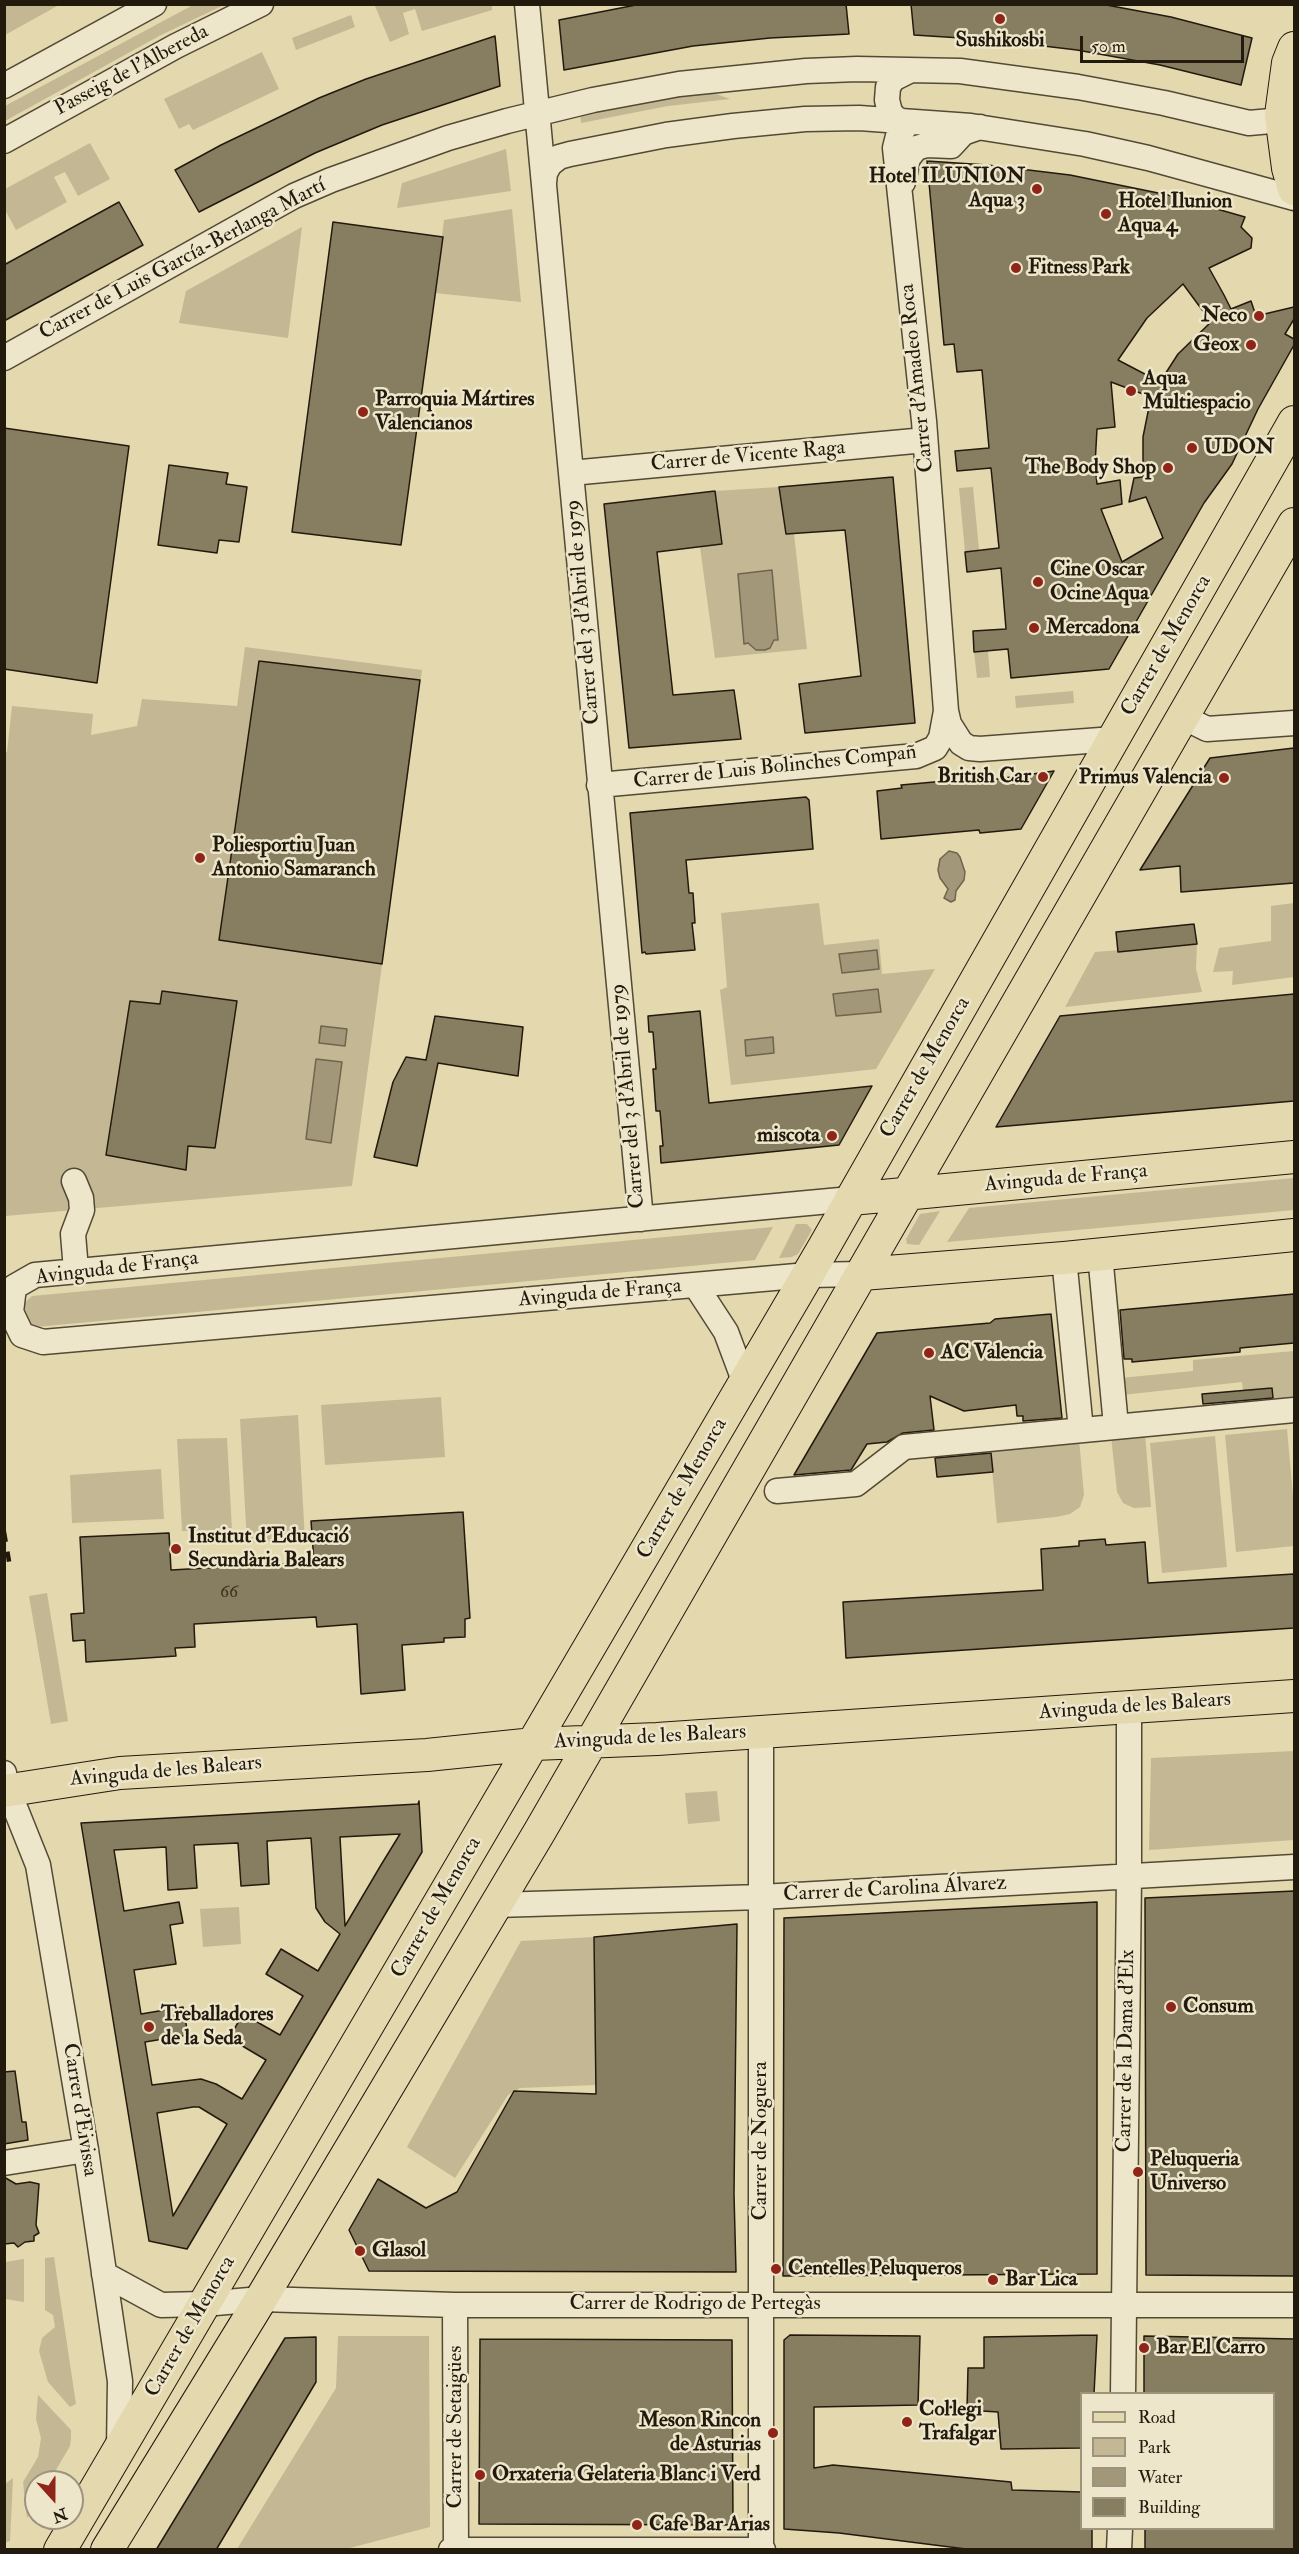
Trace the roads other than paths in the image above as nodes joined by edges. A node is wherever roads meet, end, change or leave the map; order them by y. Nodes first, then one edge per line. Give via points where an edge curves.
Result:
1 (154, 4) edge
2 (261, 4) edge
3 (527, 4) edge
4 (1294, 48) edge
5 (909, 71) junction
6 (4, 86) edge
7 (536, 113) junction
8 (1281, 115) junction
9 (908, 123) junction
10 (980, 127) junction
11 (4, 141) edge
12 (544, 186) junction
13 (1294, 189) edge
14 (1294, 198) edge
15 (900, 202) junction
16 (4, 358) edge
17 (1294, 422) edge
18 (925, 440) junction
19 (571, 473) junction
20 (1294, 524) edge
21 (946, 711) junction
22 (1183, 717) junction
23 (1294, 723) edge
24 (1114, 739) junction
25 (599, 785) junction
26 (1294, 1157) edge
27 (74, 1181) dead end
28 (907, 1194) junction
29 (851, 1199) junction
30 (641, 1220) junction
31 (1294, 1235) edge
32 (1100, 1254) junction
33 (1064, 1258) junction
34 (76, 1270) junction
35 (862, 1274) junction
36 (808, 1275) junction
37 (696, 1286) junction
38 (745, 1383) junction
39 (1294, 1410) edge
40 (1116, 1426) junction
41 (1081, 1430) junction
42 (777, 1491) dead end
43 (1294, 1696) edge
44 (1129, 1708) junction
45 (761, 1732) junction
46 (589, 1743) junction
47 (534, 1744) junction
48 (6, 1785) edge
49 (1294, 1866) edge
50 (1129, 1876) junction
51 (761, 1898) junction
52 (496, 1905) junction
53 (86, 2150) junction
54 (4, 2163) edge
55 (104, 2274) junction
56 (261, 2299) junction
57 (204, 2304) junction
58 (761, 2304) junction
59 (1125, 2304) junction
60 (455, 2305) junction
61 (1294, 2305) edge
62 (1123, 2392) edge
63 (118, 2453) junction
64 (1120, 2530) edge
65 (455, 2549) edge
66 (761, 2549) edge
67 (60, 2550) edge
68 (107, 2550) edge
69 (1119, 2550) edge

1 - 6 street
2 - 11 street, Passeig de l'Albereda
3 - 7 street, Carrer del 3 d'Abril de 1979
4 - 8 main road via 1288,63
5 - 7 street, Carrer de Luis García-Berlanga Martí via 806,71 679,84
5 - 8 street, Carrer de Luis García-Berlanga Martí via 960,71 1078,87 1249,123 1271,121
5 - 9 street via 893,79 887,100 890,112
7 - 12 street, Carrer del 3 d'Abril de 1979
7 - 16 street, Carrer de Luis García-Berlanga Martí via 428,145 294,196
8 - 13 main road
9 - 10 street
9 - 12 street via 859,118 805,119 666,135 559,157 545,173
9 - 15 street, Carrer d'Amadeo Roca via 895,148
10 - 14 street via 1084,144
10 - 15 street via 963,133 951,146 916,148 908,158
12 - 19 street, Carrer del 3 d'Abril de 1979
15 - 18 street, Carrer d'Amadeo Roca
17 - 24 main road, Carrer de Menorca
18 - 19 street, Carrer de Vicente Raga
18 - 21 street, Carrer d'Amadeo Roca
19 - 25 street, Carrer del 3 d'Abril de 1979
20 - 22 main road, Carrer de Menorca
21 - 24 street via 955,736 969,748
21 - 25 street, Carrer de Luis Bolinches Compañ via 935,748 916,756
22 - 23 street via 1207,729
22 - 28 main road, Carrer de Menorca
24 - 29 main road, Carrer de Menorca
25 - 30 street, Carrer del 3 d'Abril de 1979
26 - 28 main road, Avinguda de França
27 - 34 street via 82,1210 73,1234
28 - 29 main road, Avinguda de França
28 - 35 main road, Carrer de Menorca
29 - 30 street, Avinguda de França
29 - 36 main road, Carrer de Menorca
30 - 34 street, Avinguda de França
31 - 32 main road, Avinguda de França
32 - 33 main road, Avinguda de França
32 - 40 street
33 - 35 main road, Avinguda de França
33 - 41 street
34 - 37 street, Avinguda de França via 35,1275 14,1287 11,1312 22,1335 44,1342
35 - 36 street, Avinguda de França
35 - 46 main road, Carrer de Menorca
36 - 37 street, Avinguda de França
36 - 38 main road, Carrer de Menorca
37 - 38 street via 726,1332
38 - 47 main road, Carrer de Menorca
39 - 40 street
40 - 41 street
41 - 42 street via 904,1448 856,1484
43 - 44 main road, Avinguda de les Balears
44 - 45 main road, Avinguda de les Balears
44 - 50 street, Carrer de la Dama d'Elx
45 - 46 main road, Avinguda de les Balears
45 - 51 street, Carrer de Noguera
46 - 47 main road, Avinguda de les Balears
46 - 52 main road, Carrer de Menorca
47 - 48 main road, Avinguda de les Balears via 427,1755 120,1773
47 - 57 main road, Carrer de Menorca
48 - 53 street, Carrer d'Eivissa via 38,1865
49 - 50 street, Carrer de Carolina Álvarez
50 - 51 street, Carrer de Carolina Álvarez
50 - 59 street, Carrer de la Dama d'Elx
51 - 52 street, Carrer de Carolina Álvarez
51 - 58 street, Carrer de Noguera
52 - 56 main road, Carrer de Menorca
53 - 54 street
53 - 55 street, Carrer d'Eivissa
55 - 57 street, Carrer de Rodrigo de Pertegàs via 161,2305
55 - 63 street, Carrer d'Eivissa via 120,2381
56 - 57 street, Carrer de Rodrigo de Pertegàs
56 - 60 street, Carrer de Rodrigo de Pertegàs
56 - 68 main road, Carrer de Menorca
57 - 63 main road, Carrer de Menorca
58 - 59 street, Carrer de Rodrigo de Pertegàs
58 - 60 street, Carrer de Rodrigo de Pertegàs
58 - 66 street, Carrer de Noguera
59 - 61 street, Carrer de Rodrigo de Pertegàs
59 - 62 street, Carrer de la Dama d'Elx
60 - 65 street, Carrer de Setaigües
63 - 67 main road, Carrer de Menorca
64 - 69 street
65 - 66 street

